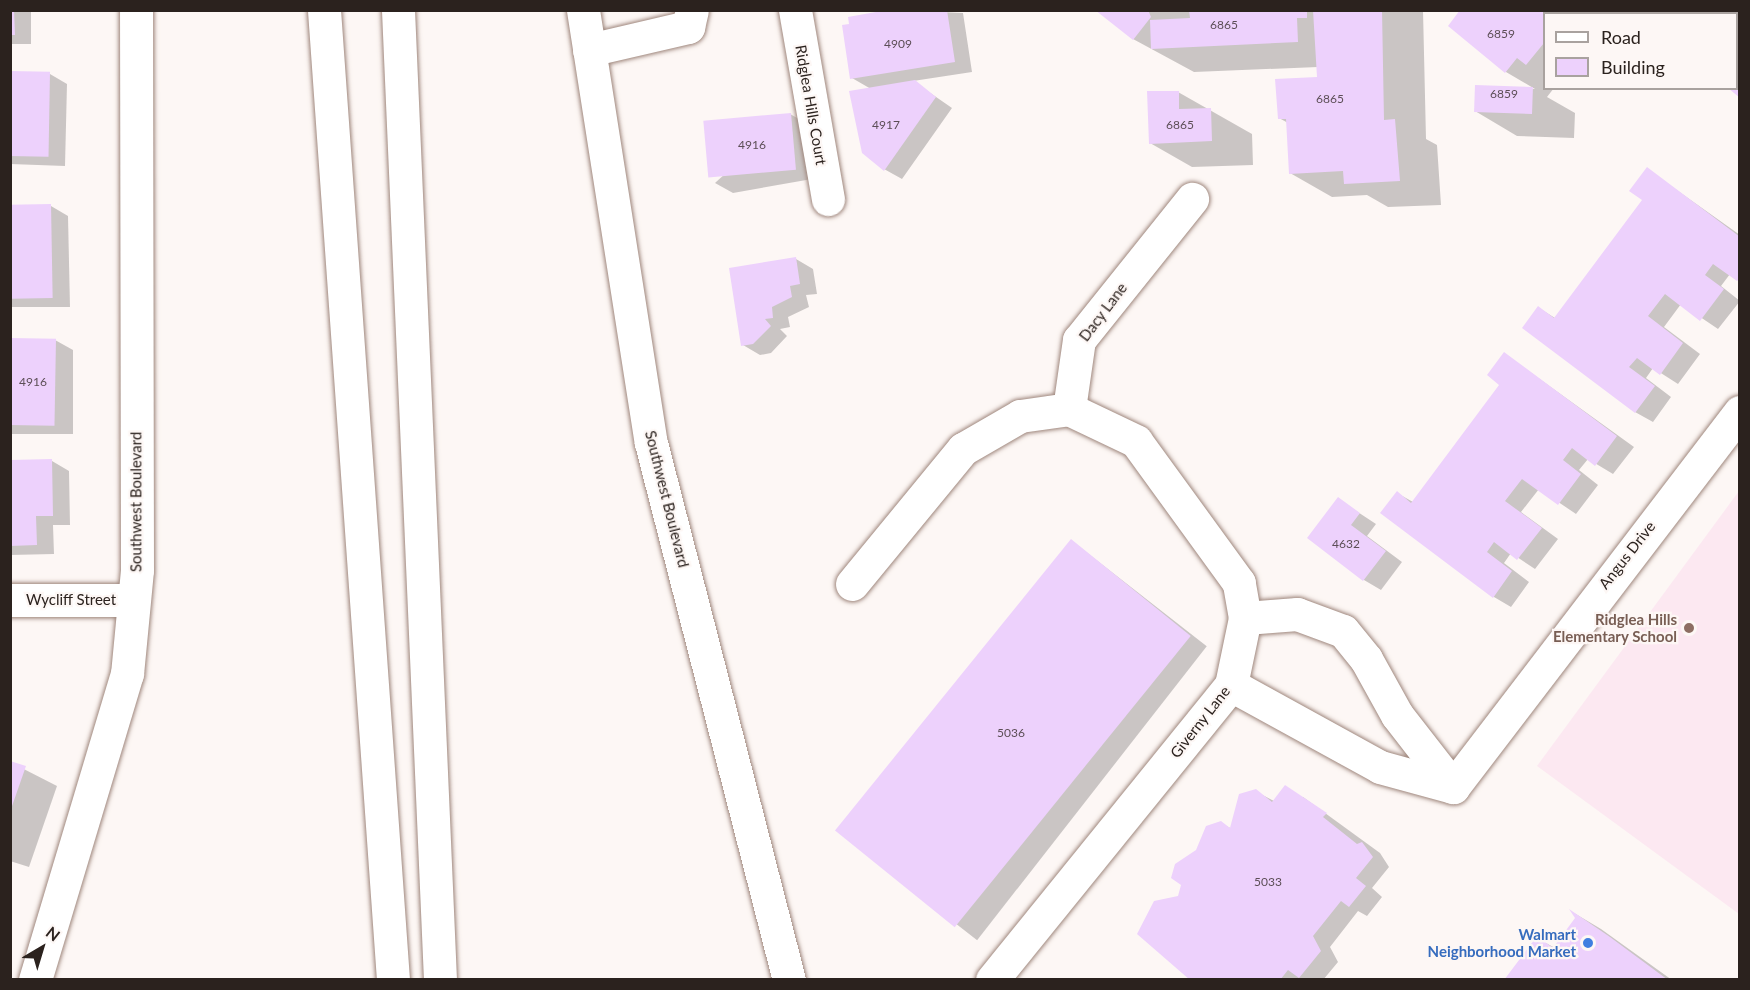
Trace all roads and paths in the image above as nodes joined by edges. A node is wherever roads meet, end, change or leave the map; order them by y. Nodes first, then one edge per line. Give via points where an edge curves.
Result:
1 (136, 10) edge
2 (324, 10) edge
3 (398, 10) edge
4 (583, 10) edge
5 (692, 10) edge
6 (795, 10) edge
7 (590, 50) junction
8 (828, 199) dead end
9 (1192, 199) dead end
10 (1069, 410) junction
11 (1740, 412) edge
12 (852, 584) dead end
13 (10, 600) edge
14 (132, 600) junction
15 (1245, 618) junction
16 (1231, 685) junction
17 (1453, 787) junction
18 (35, 980) edge
19 (393, 980) edge
20 (440, 980) edge
21 (789, 980) edge
22 (992, 980) edge

1 - 14 main road, Southwest Boulevard via 137,570
2 - 19 main road
3 - 20 main road
4 - 7 main road, Southwest Boulevard
5 - 7 main road via 688,27
6 - 8 main road, Ridglea Hills Court
7 - 21 main road, Southwest Boulevard via 651,442
9 - 10 main road, Dacy Lane via 1079,340
10 - 12 main road via 1020,416 963,449
10 - 15 main road, Giverny Lane via 1136,441 1239,583
11 - 17 main road, Angus Drive
13 - 14 main road, Wycliff Street
14 - 18 main road, Southwest Boulevard via 124,684
15 - 16 main road, Giverny Lane
15 - 17 main road via 1296,614 1343,631 1366,659 1397,715
16 - 17 main road via 1380,767
16 - 22 main road, Giverny Lane

